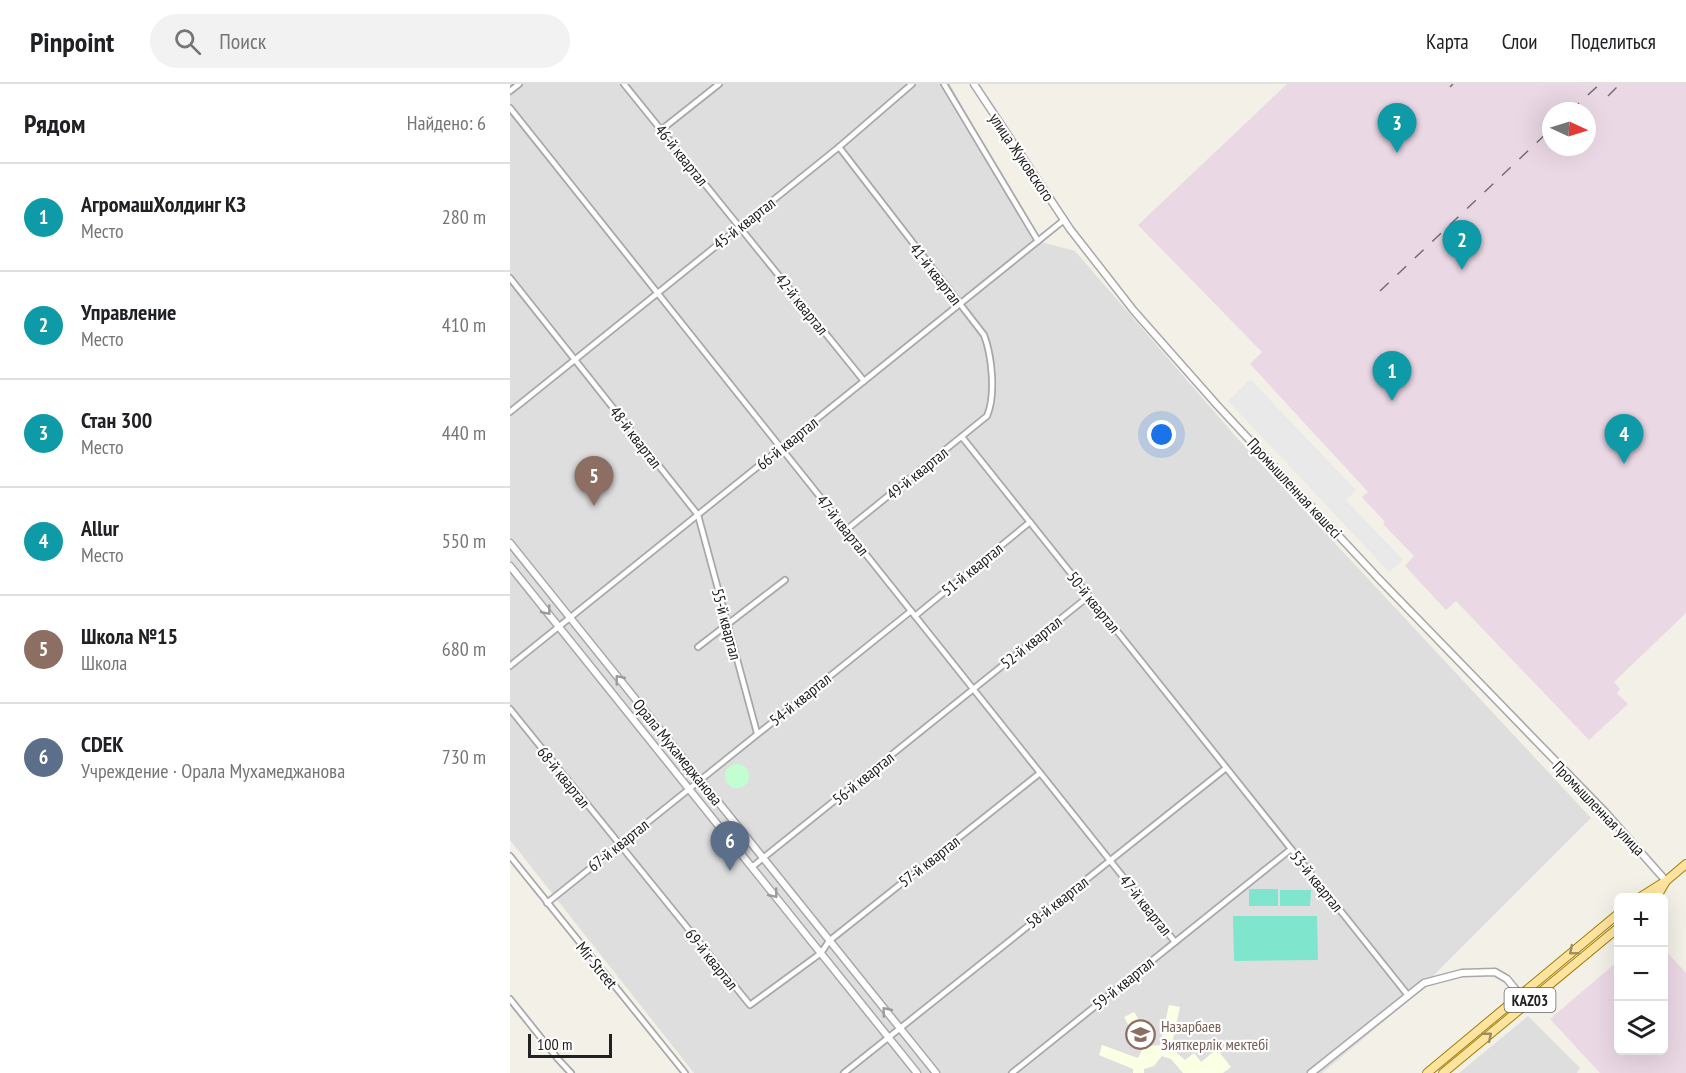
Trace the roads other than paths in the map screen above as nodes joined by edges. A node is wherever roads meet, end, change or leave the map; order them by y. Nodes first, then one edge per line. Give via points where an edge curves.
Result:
1 (519, 84) edge
2 (624, 84) edge
3 (719, 84) edge
4 (912, 84) edge
5 (944, 84) edge
6 (974, 84) edge
7 (510, 91) edge
8 (510, 108) edge
9 (661, 130) junction
10 (839, 147) junction
11 (1064, 220) junction
12 (739, 227) junction
13 (1070, 229) joint
14 (1038, 241) junction
15 (510, 278) edge
16 (657, 293) junction
17 (960, 304) junction
18 (575, 359) junction
19 (864, 381) junction
20 (510, 412) edge
21 (987, 416) joint
22 (962, 437) junction
23 (781, 448) junction
24 (698, 515) junction
25 (1030, 522) junction
26 (846, 530) junction
27 (510, 543) edge
28 (510, 566) edge
29 (785, 580) dead end
30 (1089, 596) junction
31 (911, 611) junction
32 (915, 616) junction
33 (570, 617) junction
34 (728, 625) junction
35 (559, 626) junction
36 (698, 647) dead end
37 (510, 666) edge
38 (973, 689) junction
39 (510, 709) edge
40 (757, 733) junction
41 (1531, 737) joint
42 (1226, 768) junction
43 (1040, 773) junction
44 (700, 779) junction
45 (689, 788) junction
46 (618, 845) junction
47 (1291, 849) junction
48 (510, 856) edge
49 (763, 858) junction
50 (1110, 860) junction
51 (1686, 864) edge
52 (752, 867) junction
53 (1666, 881) junction
54 (1646, 893) edge
55 (1658, 893) edge
56 (547, 903) junction
57 (1614, 917) edge
58 (1614, 931) edge
59 (829, 940) junction
60 (1175, 942) junction
61 (821, 953) junction
62 (1407, 994) junction
63 (1520, 995) junction
64 (510, 999) edge
65 (1528, 1003) junction
66 (899, 1028) junction
67 (888, 1037) junction
68 (571, 1073) edge
69 (685, 1073) edge
70 (844, 1073) edge
71 (917, 1073) edge
72 (936, 1073) edge
73 (1012, 1073) edge
74 (1311, 1073) edge
75 (1427, 1073) edge
76 (1443, 1073) edge

1 - 7 street
2 - 9 street, 46-й квартал
3 - 9 street
4 - 10 street, 45-й квартал
5 - 14 street
6 - 11 street, улица Жуковского
8 - 16 street, 47-й квартал
9 - 12 street, 46-й квартал
10 - 12 street, 45-й квартал
10 - 17 street, 41-й квартал
11 - 13 street, улица Жуковского
11 - 14 street, 66-й квартал
12 - 16 street, 45-й квартал
12 - 19 street, 42-й квартал
13 - 41 street, Промышленная көшесі via 1134,311 1217,405
14 - 17 street, 66-й квартал
15 - 18 street
16 - 18 street, 45-й квартал
16 - 23 street, 47-й квартал
17 - 19 street, 66-й квартал
17 - 21 street, 41-й квартал via 984,335 989,349 992,404
18 - 20 street, 45-й квартал
18 - 24 street, 48-й квартал
19 - 23 street, 66-й квартал
21 - 22 street, 49-й квартал
22 - 25 street, 50-й квартал
22 - 26 street, 49-й квартал
23 - 24 street, 66-й квартал
23 - 26 street, 47-й квартал
24 - 33 street, 66-й квартал
24 - 34 street, 55-й квартал
25 - 30 street, 50-й квартал
25 - 32 street, 51-й квартал
26 - 31 street, 47-й квартал
27 - 33 street, Орала Мухамеджанова
28 -> 35 street, Орала Мухамеджанова
29 - 34 street
30 - 38 street, 52-й квартал
30 - 42 street, 50-й квартал
31 - 32 street, 47-й квартал
31 - 40 street, 54-й квартал
32 - 38 street, 47-й квартал
33 - 35 street, 66-й квартал
44 -> 33 street, Орала Мухамеджанова
34 - 36 street
34 - 40 street, 55-й квартал
35 - 37 street, 66-й квартал
35 - 45 street, Орала Мухамеджанова
38 - 43 street, 47-й квартал
38 - 49 street, 56-й квартал
39 - 46 street, 68-й квартал
40 - 44 street, 54-й квартал
41 - 53 street, Промышленная улица
42 - 47 street, 53-й квартал
42 - 50 street, 58-й квартал
43 - 50 street, 47-й квартал
43 - 59 street, 57-й квартал
44 - 45 street, 54-й квартал
44 - 49 street, Орала Мухамеджанова
45 - 46 street, 67-й квартал
45 - 52 street, Орала Мухамеджанова
46 - 56 street, 67-й квартал
46 - 61 street, 69-й квартал via 750,1005
47 - 60 street, 59-й квартал
47 - 62 street, 53-й квартал
48 - 56 street, Mir Street
49 - 52 street, 56-й квартал
49 - 59 street, Орала Мухамеджанова
50 - 60 street, 47-й квартал
50 - 66 street, 58-й квартал
51 - 53 main road
52 -> 61 street, Орала Мухамеджанова
53 - 54 main road
53 - 55 main road
56 - 69 street, Mir Street
57 -> 63 main road, KАZ03
58 - 65 main road, KАZ03
59 - 61 street, 57-й квартал
66 -> 59 street, Орала Мухамеджанова
60 - 73 street, 59-й квартал
61 - 67 street, Орала Мухамеджанова
62 - 63 street via 1441,977 1481,971 1495,972 1507,979
62 - 74 street
63 - 65 main road
63 - 75 main road, KАZ03
64 - 68 street
76 -> 65 main road, KАZ03
66 - 67 street, 58-й квартал
66 - 72 street, Орала Мухамеджанова
67 - 70 street, 58-й квартал
67 - 71 street, Орала Мухамеджанова

